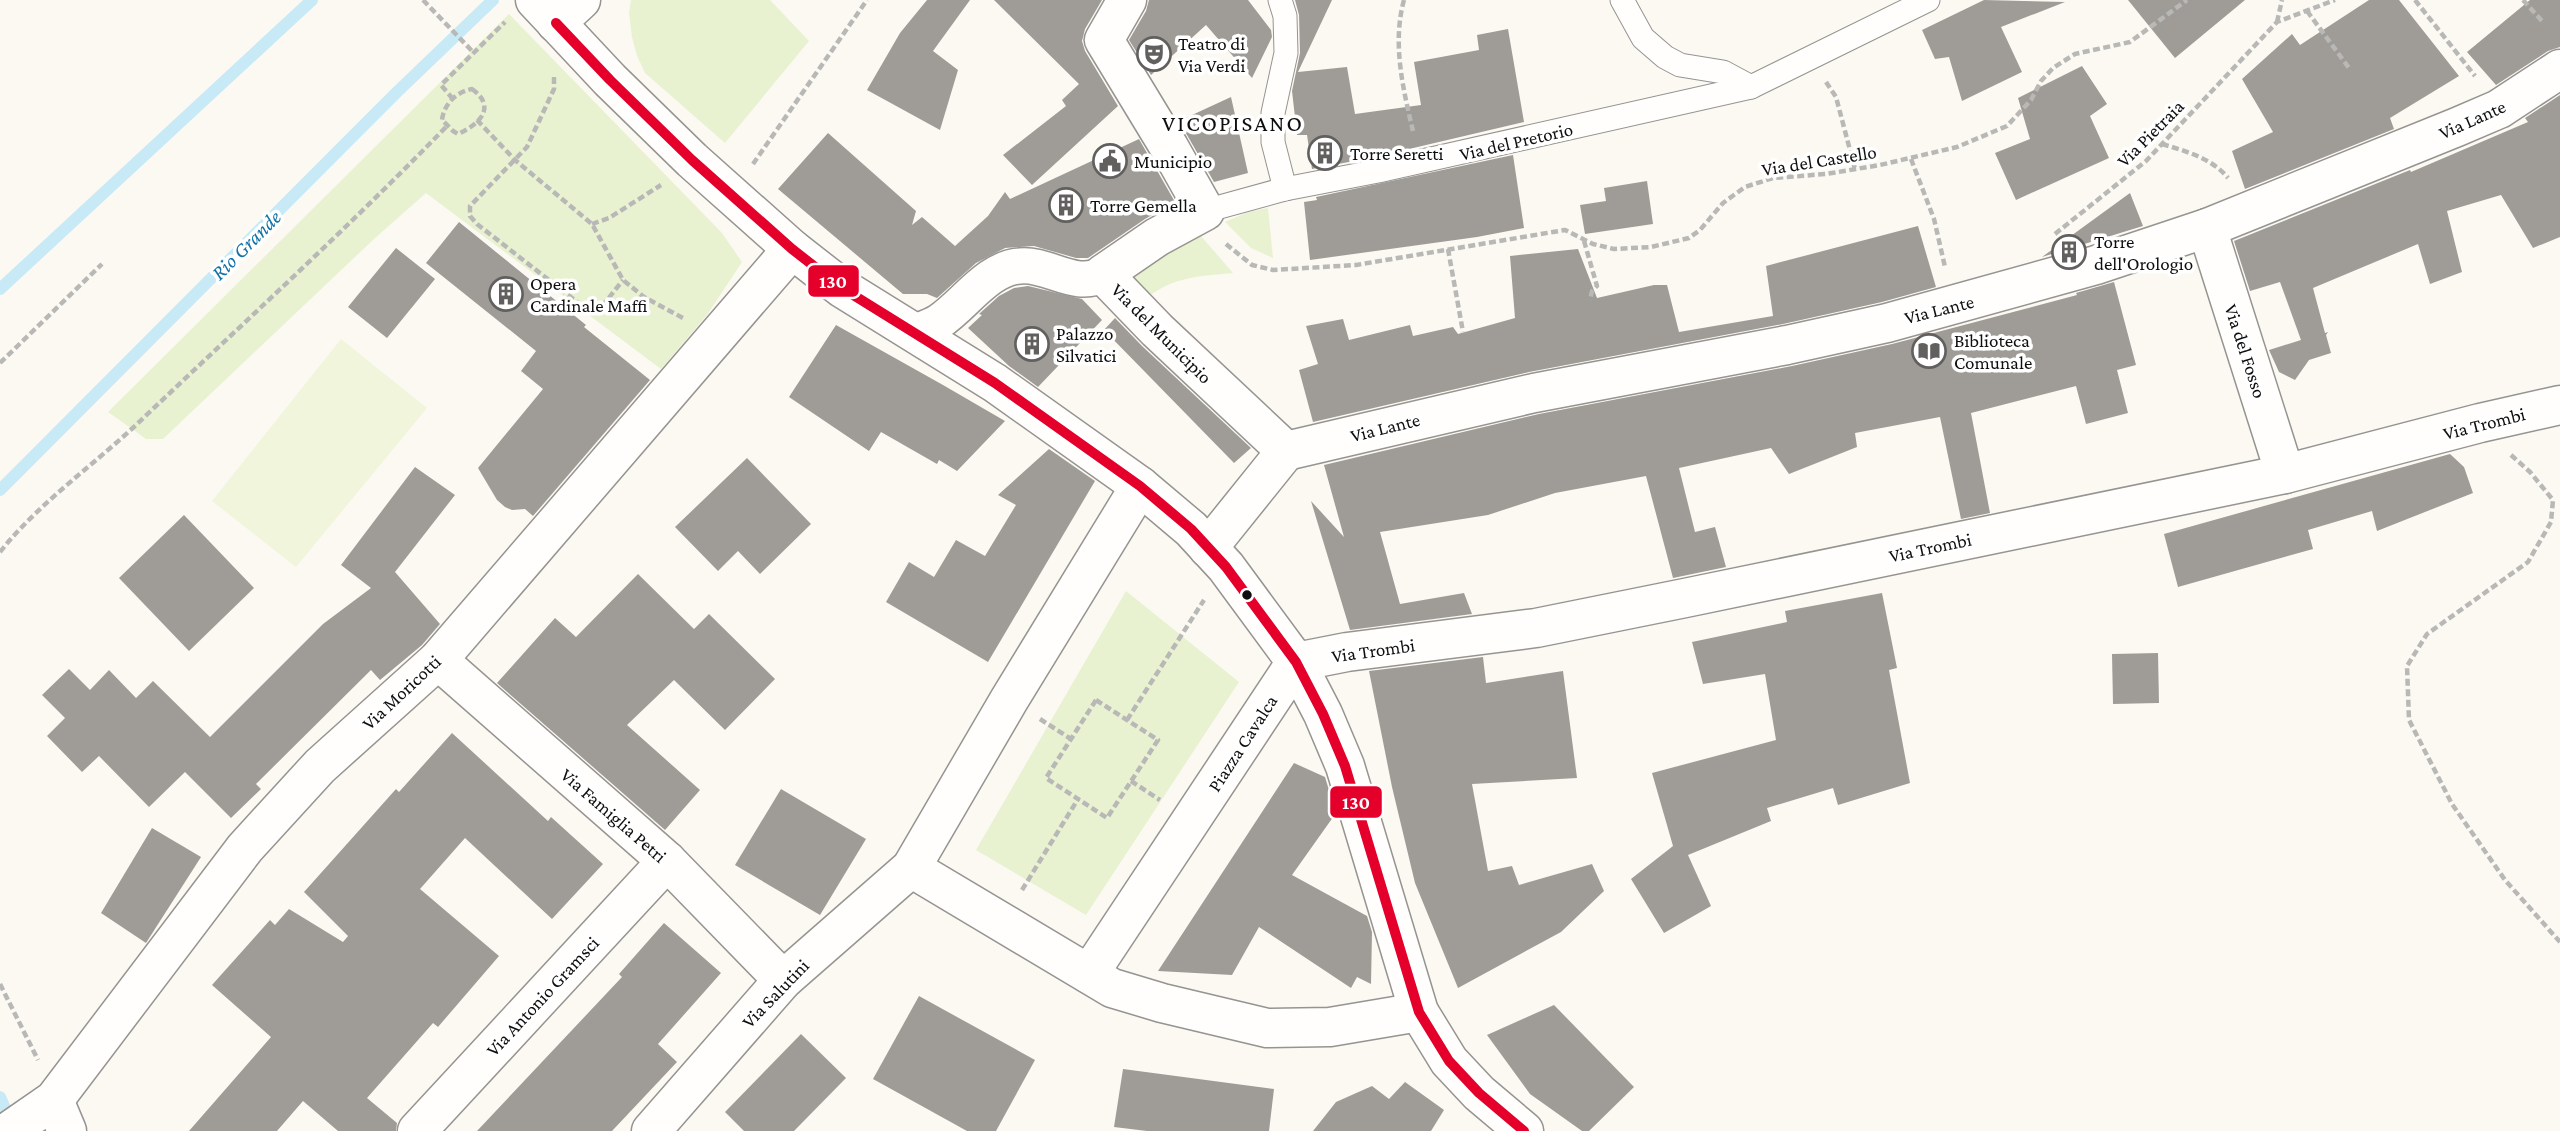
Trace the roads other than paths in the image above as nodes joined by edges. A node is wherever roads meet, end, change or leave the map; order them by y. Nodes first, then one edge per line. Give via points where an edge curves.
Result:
1 (1127, 0) edge
2 (1280, 0) edge
3 (1622, 0) edge
4 (1928, 0) edge
5 (546, 12) edge
6 (2560, 69) edge
7 (1751, 86) junction
8 (1285, 188) junction
9 (1205, 211) junction
10 (2207, 228) junction
11 (792, 249) junction
12 (1103, 274) junction
13 (915, 332) junction
14 (2560, 405) edge
15 (1286, 452) junction
16 (2285, 474) junction
17 (1140, 486) junction
18 (1217, 558) junction
19 (438, 660) junction
20 (1296, 662) junction
21 (667, 861) junction
22 (911, 868) junction
23 (1089, 974) junction
24 (783, 980) junction
25 (1419, 1012) junction
26 (54, 1113) edge
27 (9, 1131) edge
28 (417, 1131) edge
29 (651, 1131) edge
30 (1524, 1131) edge

1 - 9 street via 1104,40
2 - 8 lane via 1286,53 1273,113 1273,142
3 - 7 lane via 1643,38 1665,57 1680,65 1723,72
4 - 7 lane, Via del Pretorio
5 - 11 street via 692,160
6 - 10 street, Via Lante via 2489,113
7 - 8 lane, Via del Pretorio via 1418,163
8 - 9 lane, Via del Pretorio
9 - 12 street, Via del Pretorio via 1177,224
10 - 15 street, Via Lante via 1955,305 1787,345 1534,393
10 - 16 street, Via del Fosso
11 - 13 street via 842,288
11 - 19 street, Via Moricotti
12 - 13 street, Via del Municipio via 1093,280 1019,266 998,273 940,321
12 - 15 street, Via del Municipio
13 - 17 street
14 - 16 street, Via Trombi
15 - 18 street
16 - 20 street, Via Trombi via 1536,628
17 - 18 street via 1191,528
17 - 22 street
18 - 20 street
19 - 21 street, Via Famiglia Petri
19 - 26 street, Via Moricotti via 320,766 244,848
20 - 23 street, Piazza Cavalca
20 - 25 street via 1345,766
21 - 24 street, Via Famiglia Petri
21 - 28 street, Via Antonio Gramsci
22 - 23 street
22 - 24 street, Via Salutini
23 - 25 street via 1112,988 1266,1028 1330,1027
24 - 29 street, Via Salutini
25 - 30 street via 1449,1061
26 - 27 street, Via Moricotti

